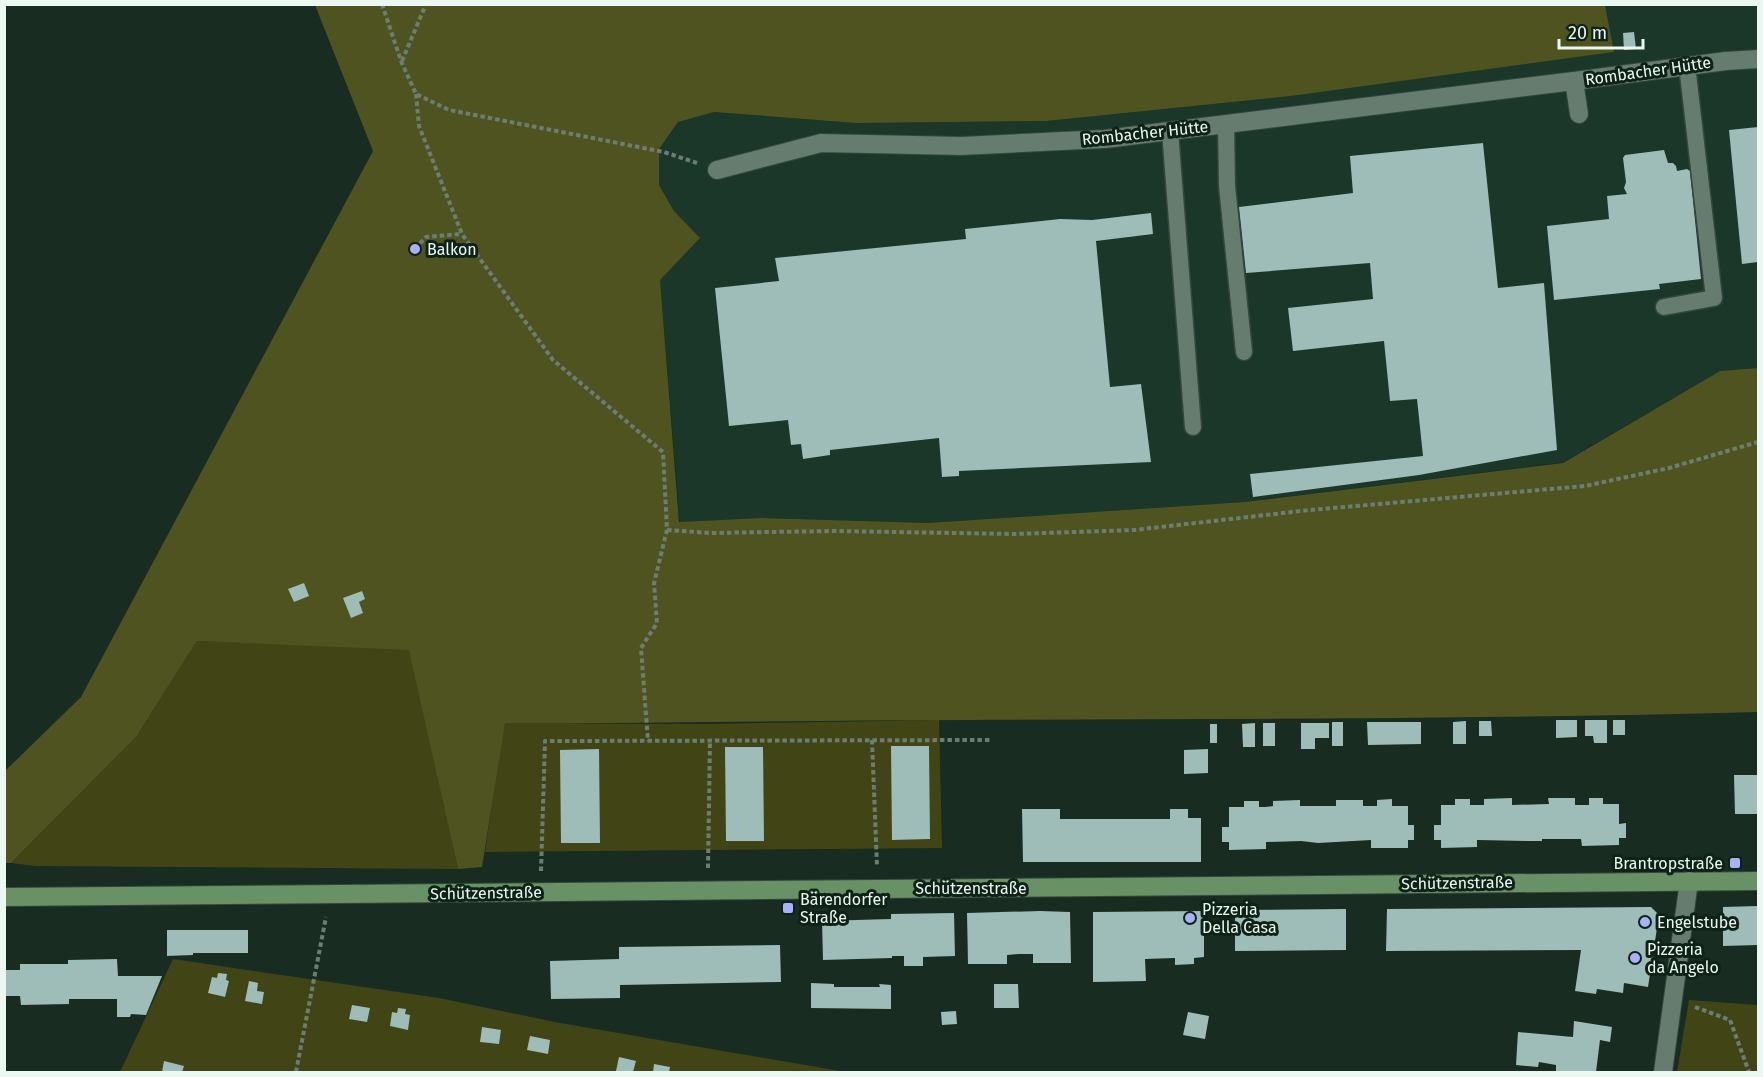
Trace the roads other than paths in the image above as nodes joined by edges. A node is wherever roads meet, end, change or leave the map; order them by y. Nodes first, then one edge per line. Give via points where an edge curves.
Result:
1 (1758, 59) edge
2 (1687, 65) junction
3 (1574, 81) junction
4 (1579, 114) dead end
5 (1226, 124) junction
6 (1170, 131) junction
7 (717, 170) road end
8 (1664, 308) dead end
9 (1244, 352) dead end
10 (1193, 428) dead end
11 (1689, 881) junction
12 (1758, 881) edge
13 (4, 897) edge
14 (1663, 1072) edge

1 - 2 street, Rombacher Hütte
2 - 3 street, Rombacher Hütte
2 - 8 lane via 1714,298
3 - 4 street, Rombacher Hütte
3 - 5 street, Rombacher Hütte
5 - 6 street, Rombacher Hütte
5 - 9 lane via 1227,186
6 - 7 street, Rombacher Hütte via 1105,139 961,146 821,142
6 - 10 lane
11 - 12 street, Schützenstraße
11 - 13 street, Schützenstraße
11 - 14 street

